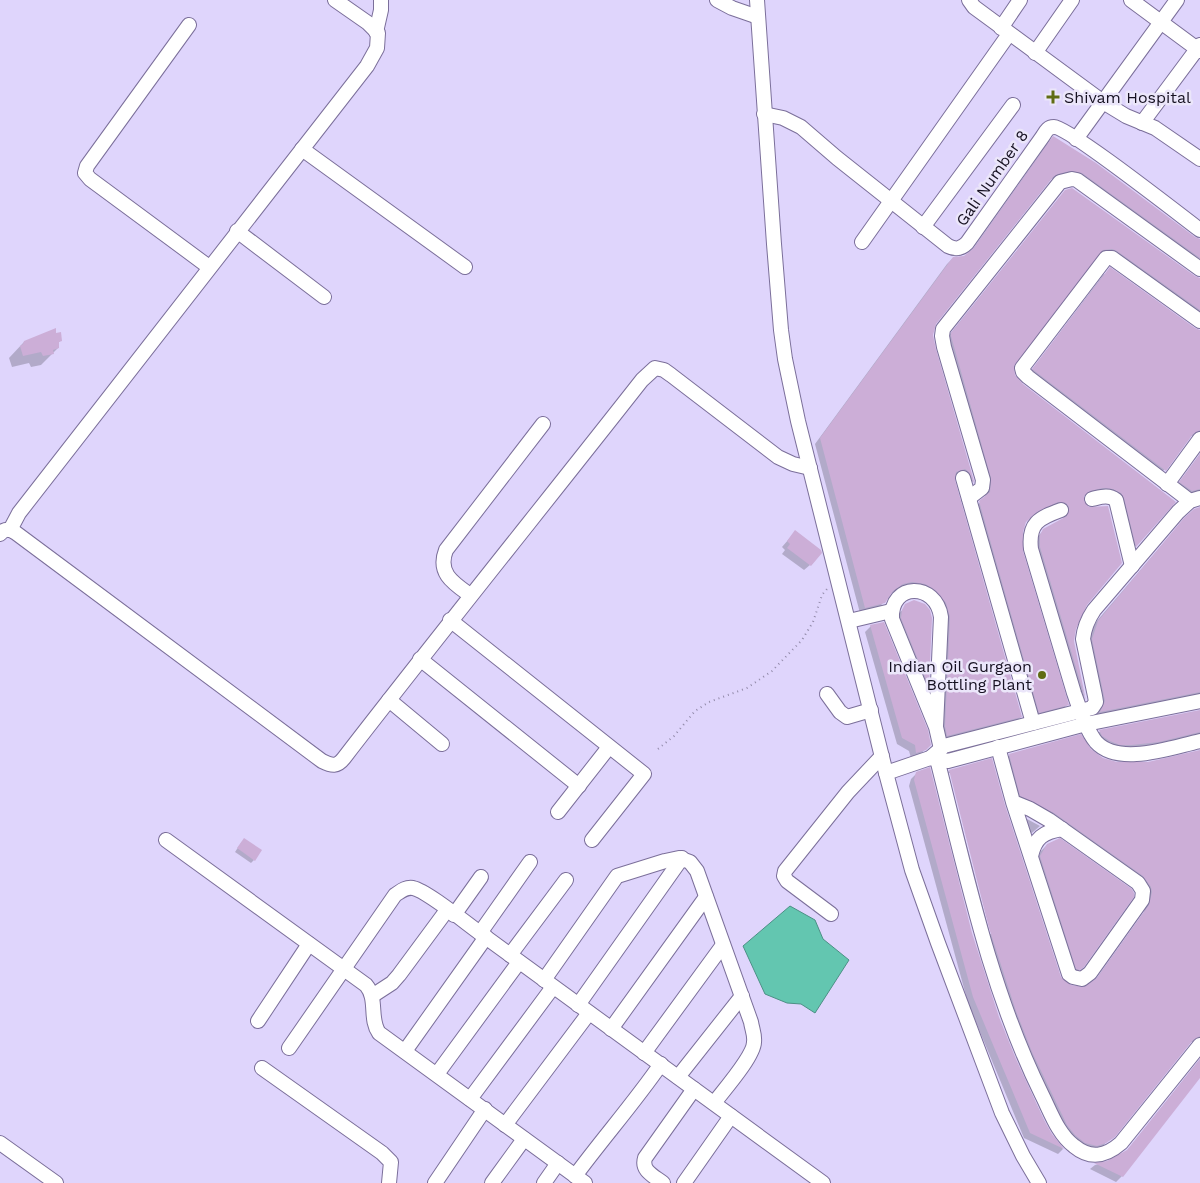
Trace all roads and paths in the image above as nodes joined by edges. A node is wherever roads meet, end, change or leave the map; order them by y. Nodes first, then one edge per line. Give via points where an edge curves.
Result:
1 (335, 0) edge
2 (381, 0) edge
3 (717, 0) edge
4 (757, 0) edge
5 (969, 0) edge
6 (1020, 0) edge
7 (1072, 0) edge
8 (1131, 0) edge
9 (1177, 0) edge
10 (758, 17) junction
11 (1160, 22) junction
12 (189, 25) dead end
13 (1005, 31) junction
14 (376, 32) junction
15 (1199, 48) edge
16 (1035, 53) junction
17 (1103, 102) junction
18 (1012, 105) dead end
19 (764, 114) junction
20 (1142, 123) junction
21 (1076, 139) junction
22 (302, 149) junction
23 (1200, 159) edge
24 (891, 201) junction
25 (924, 226) junction
26 (1200, 230) edge
27 (237, 231) junction
28 (862, 242) dead end
29 (465, 266) dead end
30 (209, 267) junction
31 (1200, 269) edge
32 (324, 298) dead end
33 (1200, 321) edge
34 (543, 424) dead end
35 (1198, 445) edge
36 (810, 468) junction
37 (963, 478) dead end
38 (1167, 484) junction
39 (968, 498) junction
40 (1092, 499) dead end
41 (1195, 500) edge
42 (1061, 510) dead end
43 (4, 529) edge
44 (1132, 566) junction
45 (839, 581) junction
46 (470, 595) junction
47 (891, 611) junction
48 (450, 620) junction
49 (849, 621) junction
50 (420, 659) junction
51 (827, 694) dead end
52 (388, 700) junction
53 (1200, 700) edge
54 (871, 710) junction
55 (1080, 711) junction
56 (1033, 723) junction
57 (1086, 724) junction
58 (936, 727) junction
59 (1200, 741) edge
60 (442, 744) dead end
61 (609, 746) junction
62 (998, 746) junction
63 (658, 750) dead end
64 (936, 755) junction
65 (882, 756) junction
66 (886, 772) junction
67 (579, 786) junction
68 (1013, 802) junction
69 (558, 812) dead end
70 (1062, 829) junction
71 (166, 840) dead end
72 (592, 840) dead end
73 (1031, 856) junction
74 (682, 858) junction
75 (530, 862) dead end
76 (481, 877) dead end
77 (566, 880) dead end
78 (706, 897) junction
79 (451, 912) junction
80 (831, 914) dead end
81 (483, 935) junction
82 (309, 944) junction
83 (723, 945) junction
84 (515, 959) junction
85 (344, 970) junction
86 (548, 984) junction
87 (372, 996) junction
88 (742, 996) junction
89 (583, 1009) junction
90 (258, 1021) dead end
91 (611, 1029) junction
92 (1200, 1044) edge
93 (290, 1048) dead end
94 (405, 1051) junction
95 (644, 1053) junction
96 (660, 1064) junction
97 (262, 1068) dead end
98 (437, 1074) junction
99 (678, 1077) junction
100 (694, 1089) junction
101 (470, 1099) junction
102 (714, 1104) junction
103 (485, 1110) junction
104 (731, 1116) junction
105 (505, 1125) junction
106 (524, 1139) junction
107 (0, 1143) edge
108 (558, 1163) junction
109 (580, 1179) edge
110 (1034, 1180) edge
111 (56, 1183) edge
112 (389, 1183) edge
113 (435, 1183) edge
114 (492, 1183) edge
115 (544, 1183) edge
116 (663, 1183) edge
117 (684, 1183) edge
118 (823, 1183) edge

1 - 14 street
2 - 14 street via 382,10
3 - 10 street
4 - 10 street
5 - 13 street
6 - 13 street
7 - 16 street
8 - 11 street
9 - 11 street
10 - 19 street
11 - 15 street
11 - 17 street
12 - 30 street via 85,173
13 - 16 street
13 - 24 street
14 - 22 street via 377,48 367,66
15 - 20 street
16 - 17 street
17 - 20 street
17 - 21 street
18 - 25 street
19 - 24 street, Gali Number 8 via 801,126
19 - 36 street via 785,359
20 - 23 street via 1163,133
21 - 25 street, Gali Number 8 via 1057,127 1048,128 964,247 954,249 948,246
21 - 26 street, Gali Number 8
22 - 27 street
22 - 29 street
24 - 25 street, Gali Number 8
24 - 28 street
27 - 30 street
27 - 32 street
30 - 43 street
31 - 39 street via 1077,180 1060,182 943,329 944,347 983,480 982,488
33 - 38 street via 1112,258 1106,258 1022,368 1028,377
34 - 46 street via 442,559 452,583
35 - 38 street
36 - 45 street
36 - 46 street via 778,457 664,370 655,368
37 - 39 street
38 - 41 street
39 - 56 street
40 - 44 street via 1106,496 1116,500
41 - 44 street via 1178,512
42 - 55 street via 1037,522 1030,543
43 - 52 street via 330,765 340,764
44 - 55 street via 1094,610 1086,625 1083,640 1096,702 1092,708
45 - 49 street
45 - 63 path via 822,595 813,622 802,640 772,671 747,688 709,702 695,711
46 - 48 street
47 - 49 street
47 - 58 street
47 - 58 street via 902,594 912,590 922,591 940,607
48 - 50 street
48 - 61 street
49 - 54 street
50 - 52 street
50 - 67 street
51 - 54 street via 846,717
52 - 60 street
53 - 57 street
54 - 65 street
55 - 56 street
55 - 57 street
56 - 64 street via 944,746
57 - 59 street via 1102,747 1121,754 1140,754
57 - 62 street
58 - 64 street
61 - 67 street
61 - 72 street via 644,774
62 - 64 street via 948,761
62 - 68 street
64 - 66 street
64 - 92 street via 981,930 1007,1012 1038,1087 1057,1126 1068,1140 1090,1154 1101,1155 1114,1149
65 - 66 street
65 - 80 street via 848,792 785,871 787,881
66 - 110 street via 912,870 938,943 1002,1113
67 - 69 street
68 - 70 street via 1035,811
68 - 73 street
70 - 73 street via 1038,839
70 - 73 street via 1138,883 1143,892 1142,900 1090,973 1082,979 1069,974
71 - 82 street
74 - 78 street via 697,871
74 - 86 street via 618,876
74 - 89 street
75 - 81 street
76 - 79 street
77 - 84 street
78 - 83 street
78 - 91 street
79 - 81 street
79 - 85 street via 418,890 404,889 395,895
79 - 87 street via 392,983
81 - 84 street
81 - 94 street
82 - 85 street
82 - 90 street
83 - 88 street
83 - 95 street
84 - 86 street
84 - 98 street
85 - 87 street via 366,986
85 - 93 street
86 - 89 street
86 - 101 street
87 - 94 street via 379,1033
88 - 99 street
88 - 102 street via 754,1043 749,1056
89 - 91 street
89 - 105 street
91 - 95 street
94 - 98 street
95 - 96 street
96 - 99 street
96 - 109 street via 633,1104 601,1141
97 - 112 street via 382,1153 391,1162
98 - 101 street
99 - 100 street
100 - 102 street
100 - 116 street via 643,1163 646,1171
101 - 103 street
102 - 104 street
103 - 105 street
103 - 113 street
104 - 117 street
104 - 118 street
105 - 106 street
106 - 108 street
106 - 114 street
107 - 111 street
108 - 109 street
108 - 115 street

